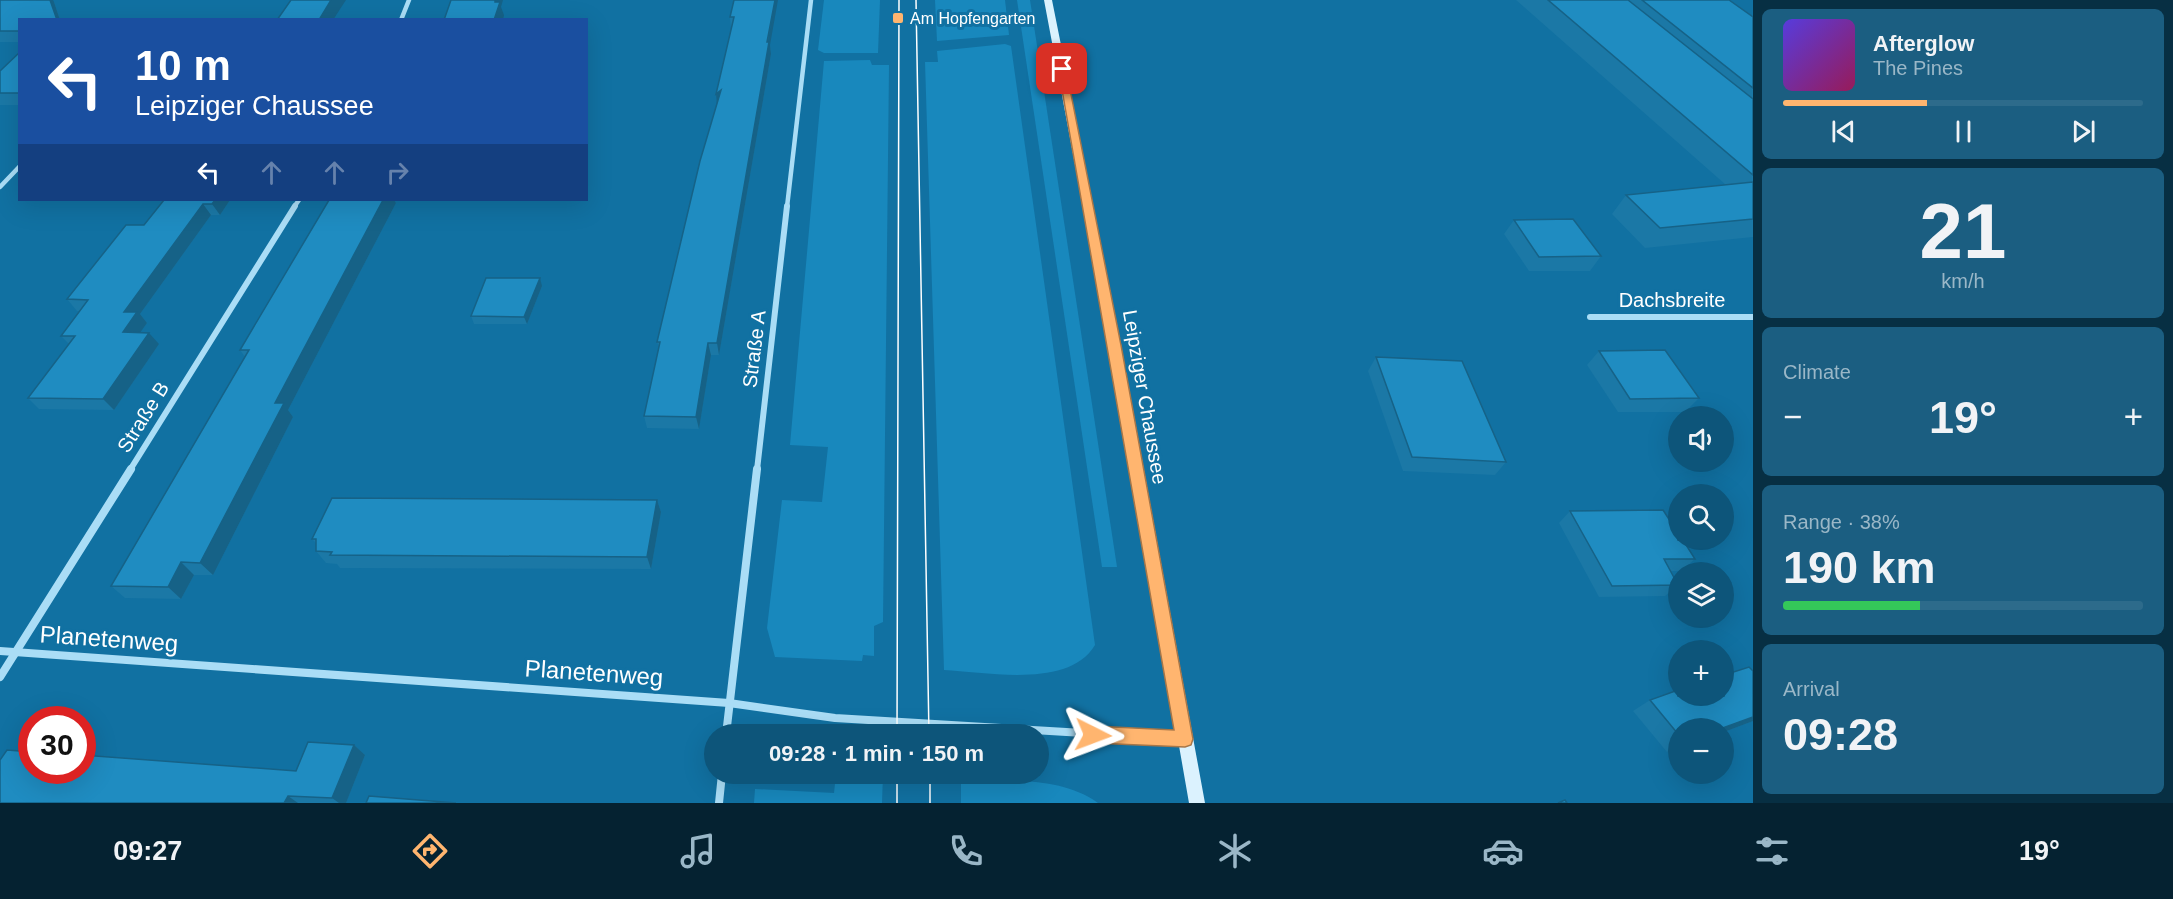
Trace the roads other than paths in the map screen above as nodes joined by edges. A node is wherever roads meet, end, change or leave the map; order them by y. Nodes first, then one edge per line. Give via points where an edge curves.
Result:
1 (409, 0) edge
2 (811, 0) edge
3 (1048, 0) edge
4 (402, 18) edge
5 (18, 168) edge
6 (0, 187) edge
7 (298, 201) edge
8 (1590, 317) dead end
9 (1753, 317) edge
10 (0, 651) edge
11 (16, 652) junction
12 (0, 677) edge
13 (729, 703) junction
14 (727, 724) edge
15 (1185, 739) junction
16 (721, 784) edge
17 (719, 803) edge
18 (1197, 803) edge

1 - 4 street
2 - 13 street, Straße A
3 - 15 main road, Leipziger Chaussee
5 - 6 street
7 - 11 street, Straße B
8 - 9 street, Dachsbreite
10 - 11 street, Planetenweg
11 - 12 street, Straße B
11 - 13 street, Planetenweg
13 - 14 street, Straße A
13 - 15 street, Planetenweg via 836,718
15 - 18 main road, Leipziger Chaussee
16 - 17 street

